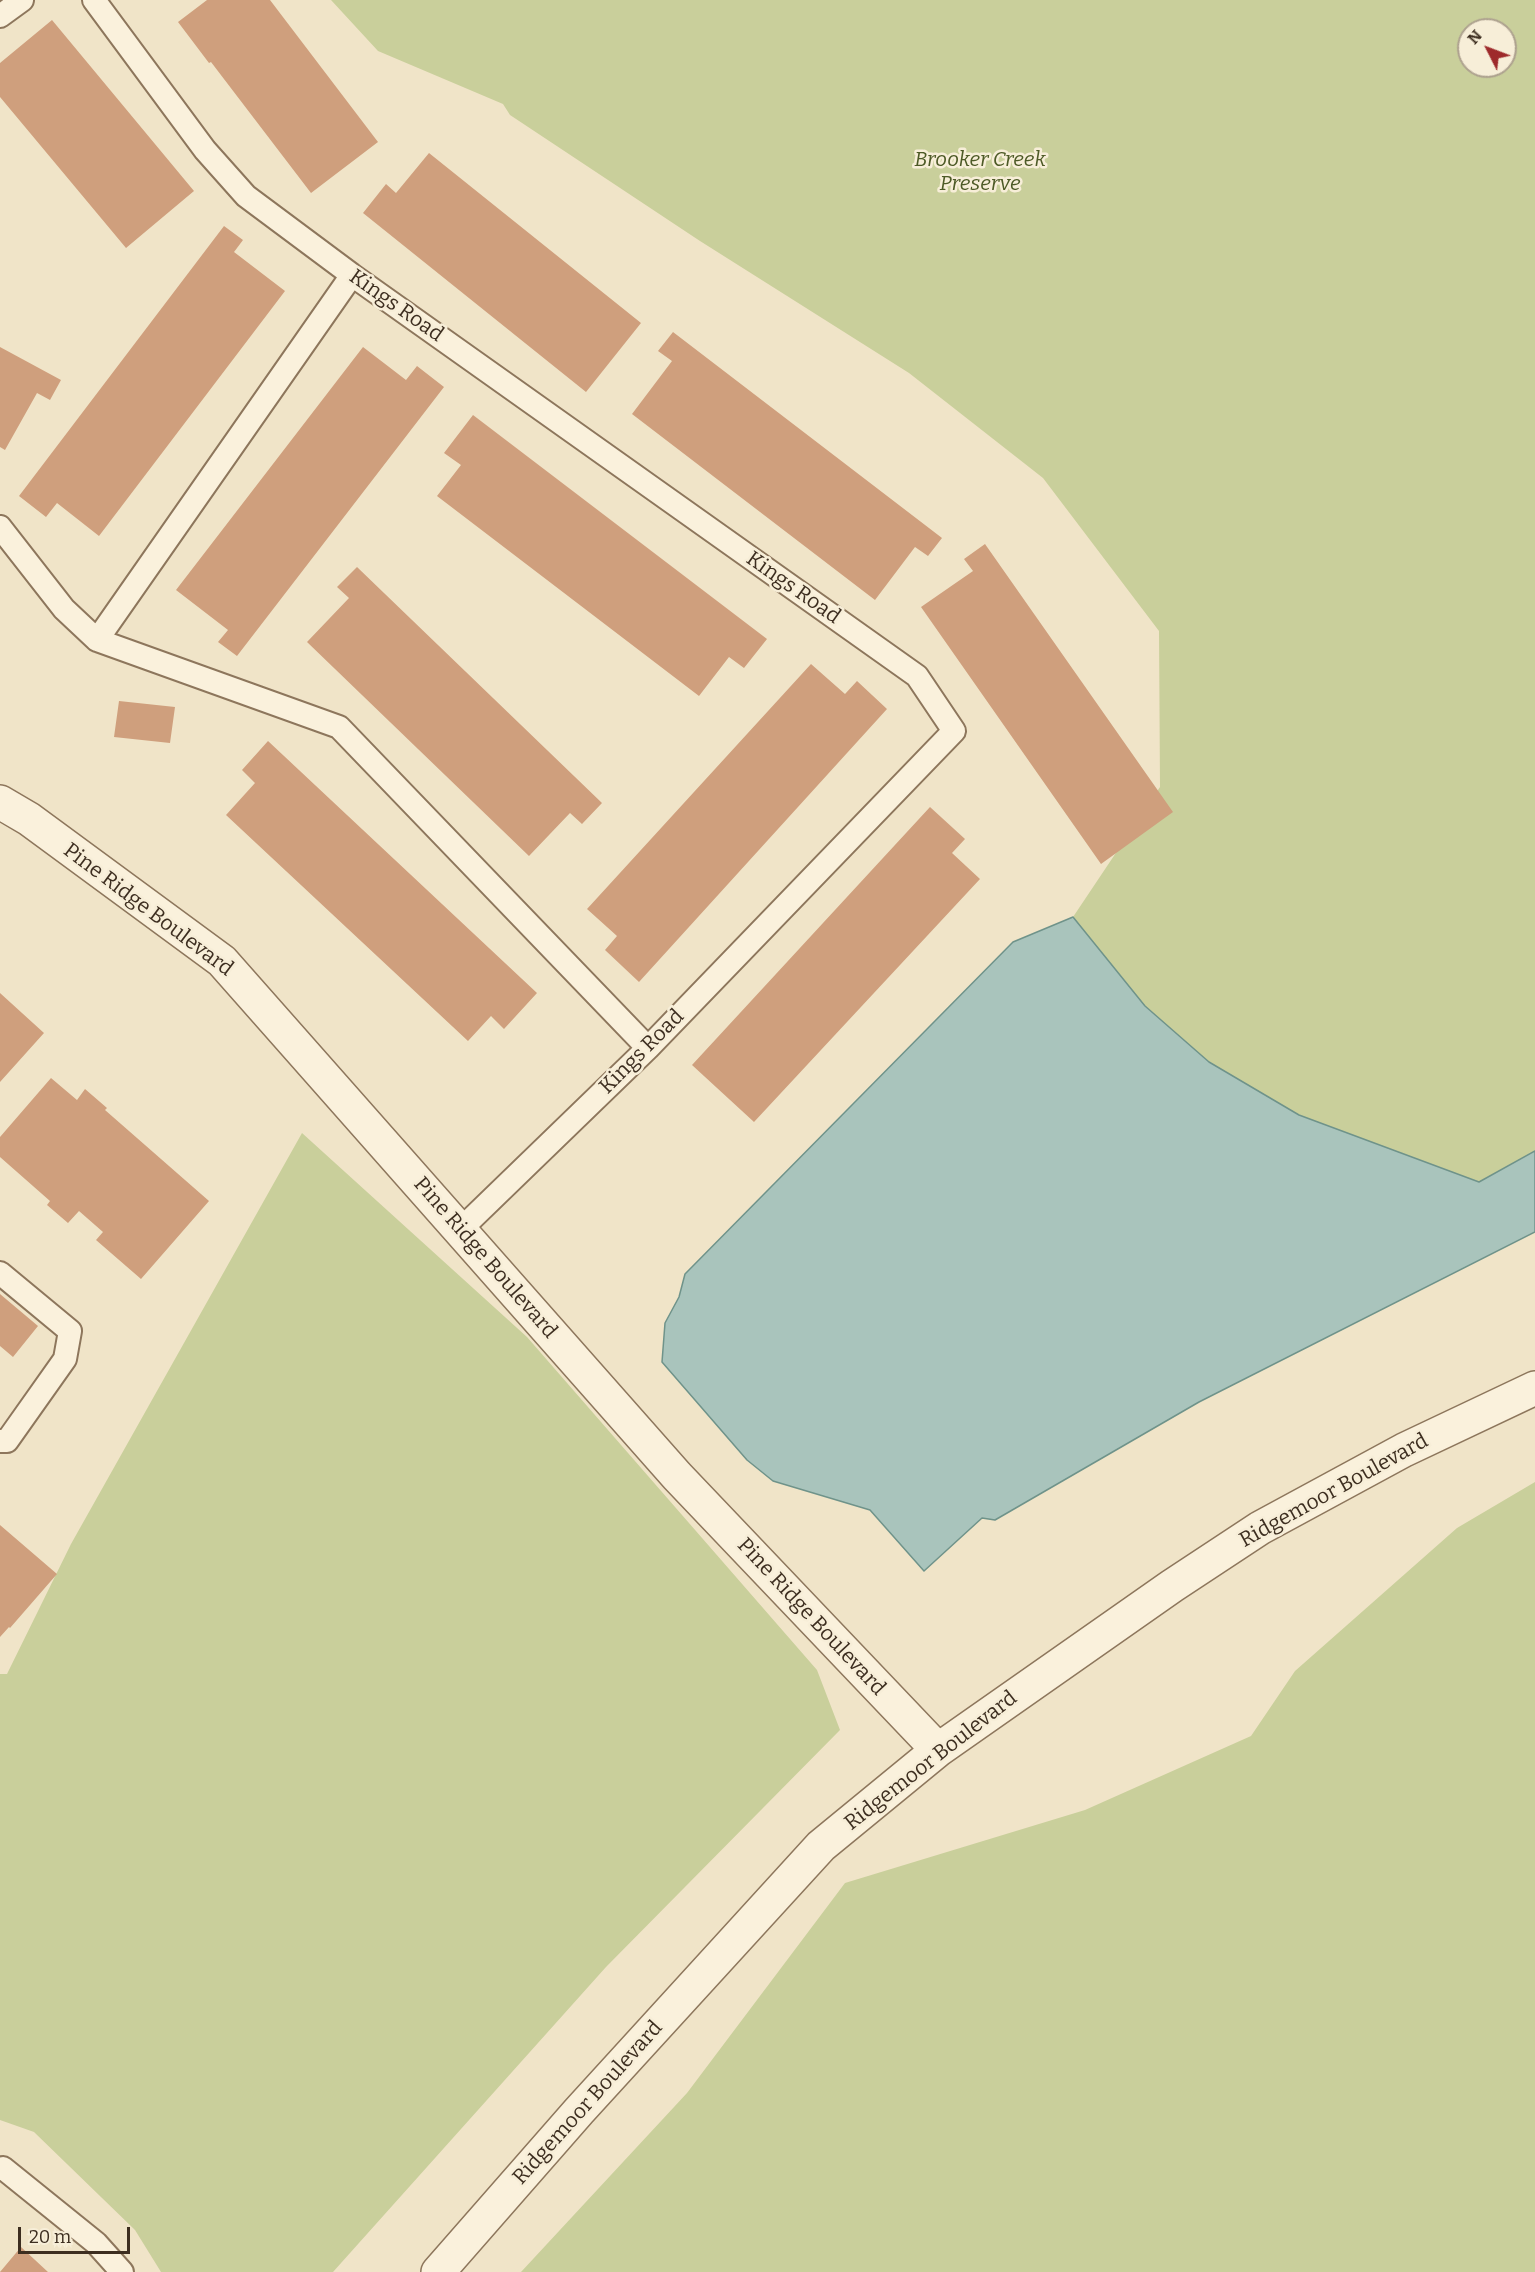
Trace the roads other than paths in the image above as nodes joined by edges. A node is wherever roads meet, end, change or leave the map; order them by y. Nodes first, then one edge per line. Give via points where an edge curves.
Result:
1 (22, 0) edge
2 (94, 0) edge
3 (0, 16) edge
4 (352, 275) junction
5 (0, 526) edge
6 (97, 640) junction
7 (0, 802) edge
8 (648, 1048) junction
9 (460, 1230) junction
10 (0, 1273) edge
11 (1535, 1388) edge
12 (0, 1441) edge
13 (938, 1750) junction
14 (0, 2169) edge
15 (122, 2272) edge
16 (438, 2272) edge

1 - 3 lane
2 - 4 lane, Kings Road via 205,150 246,196
4 - 6 lane
4 - 8 lane, Kings Road via 917,676 954,731
5 - 6 lane via 64,609
6 - 8 lane via 339,727
7 - 9 street, Pine Ridge Boulevard via 29,819 222,961
8 - 9 lane, Kings Road
9 - 13 street, Pine Ridge Boulevard via 677,1476
10 - 12 lane via 70,1331 65,1359 7,1441
11 - 13 street, Ridgemoor Boulevard via 1404,1450 1260,1528
13 - 16 street, Ridgemoor Boulevard via 821,1846
14 - 15 lane via 96,2243

